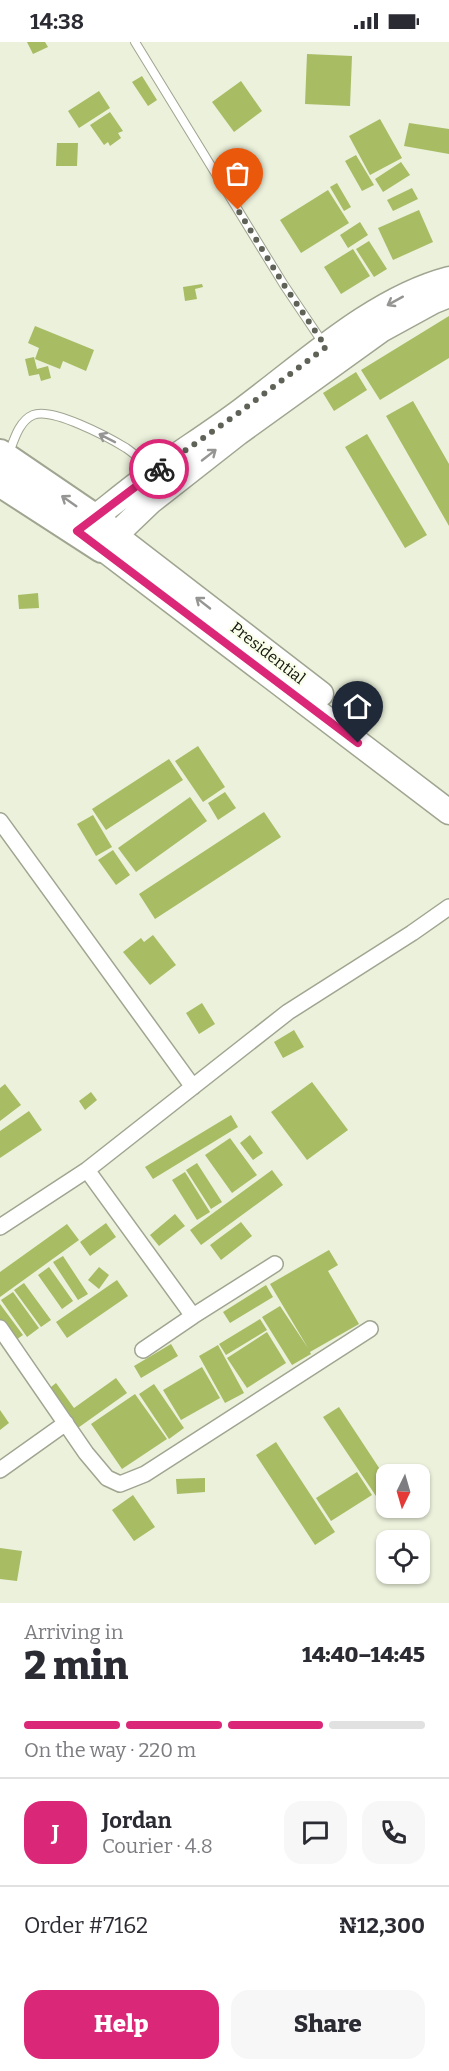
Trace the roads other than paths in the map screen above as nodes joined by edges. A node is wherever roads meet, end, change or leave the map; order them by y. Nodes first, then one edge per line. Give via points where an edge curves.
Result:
1 (135, 42) edge
2 (449, 279) edge
3 (449, 295) edge
4 (326, 347) junction
5 (2, 465) edge
6 (154, 472) junction
7 (97, 533) junction
8 (449, 793) edge
9 (449, 812) edge
10 (0, 821) edge
11 (449, 907) edge
12 (193, 1087) junction
13 (87, 1170) junction
14 (0, 1227) edge
15 (275, 1264) dead end
16 (193, 1316) junction
17 (0, 1329) edge
18 (370, 1329) dead end
19 (143, 1350) dead end
20 (66, 1423) junction
21 (0, 1470) edge

1 - 4 lane
2 -> 4 main road via 401,297
7 -> 3 main road via 150,502 381,330
4 - 6 main road
6 -> 5 lane via 127,449 67,418 43,412 31,415 21,425
5 - 7 highway
6 - 7 main road
8 -> 7 main road, Presidential
7 - 9 main road
10 - 12 street
11 - 12 street via 288,1012
12 - 13 street
13 - 14 street
13 - 16 street
15 - 16 street
16 - 19 street
17 - 20 street
18 - 20 street via 145,1474 120,1484 107,1478
20 - 21 street

